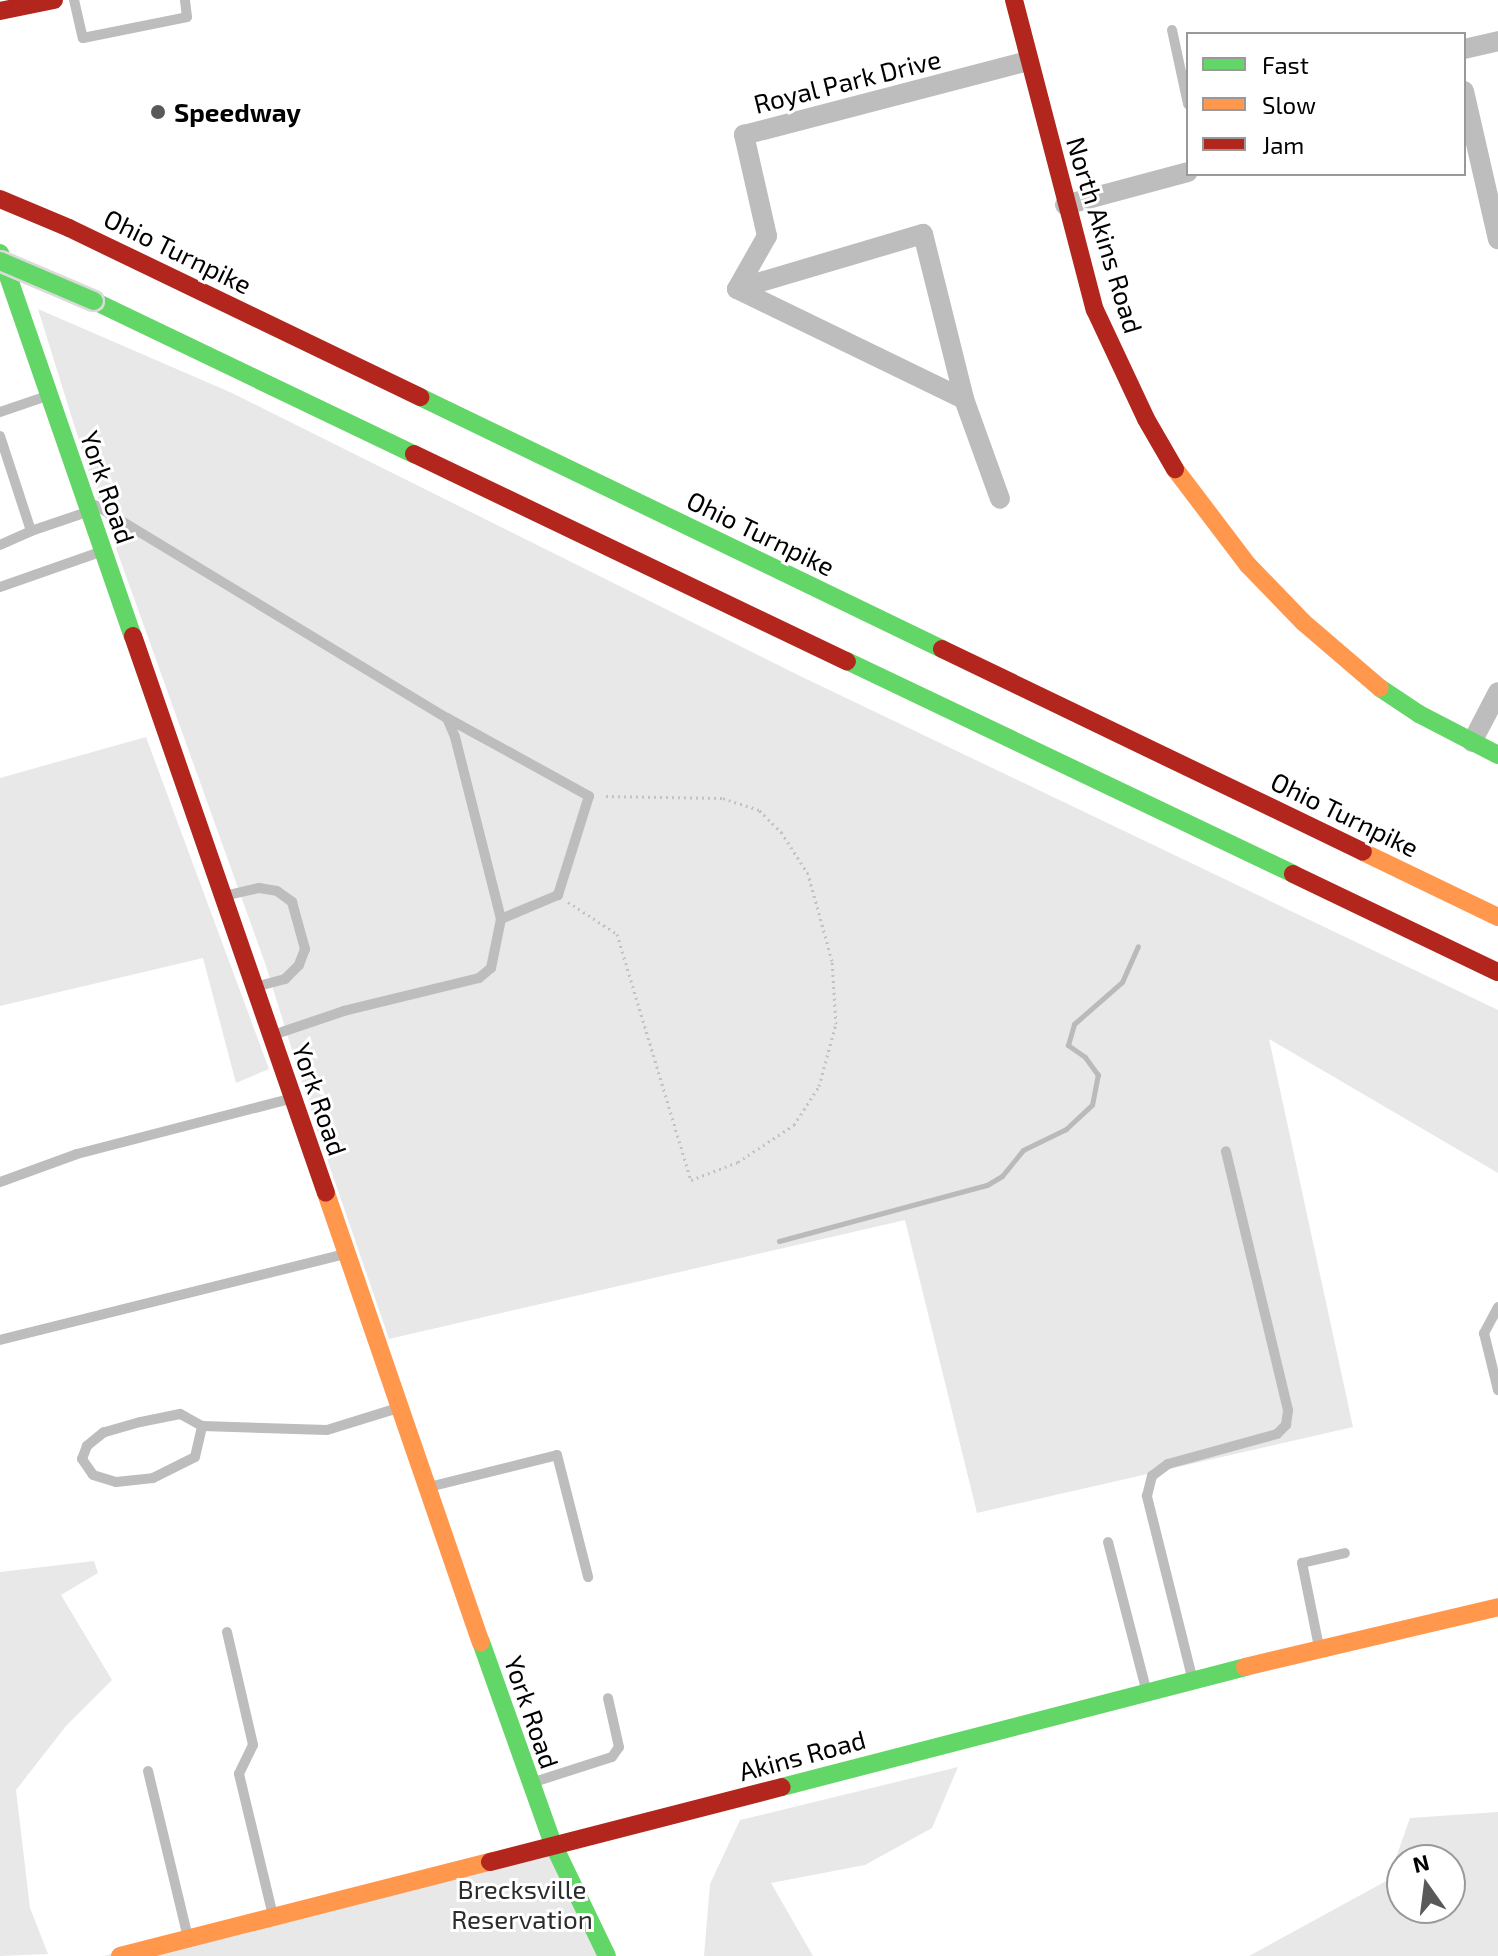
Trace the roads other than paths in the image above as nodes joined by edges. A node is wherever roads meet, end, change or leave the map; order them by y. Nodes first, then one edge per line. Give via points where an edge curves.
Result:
1 (54, 0) edge
2 (74, 0) edge
3 (185, 0) edge
4 (1014, 0) edge
5 (0, 11) edge
6 (1172, 30) dead end
7 (1498, 41) edge
8 (1466, 49) edge
9 (1029, 61) junction
10 (1186, 95) edge
11 (1466, 100) edge
12 (1186, 173) edge
13 (0, 199) edge
14 (1065, 205) junction
15 (1498, 239) edge
16 (0, 253) edge
17 (0, 261) edge
18 (737, 289) junction
19 (49, 395) junction
20 (964, 399) junction
21 (0, 412) edge
22 (0, 436) edge
23 (1000, 499) dead end
24 (87, 505) junction
25 (31, 531) junction
26 (0, 545) edge
27 (103, 551) junction
28 (0, 587) edge
29 (1498, 692) edge
30 (447, 718) junction
31 (1472, 742) junction
32 (1498, 755) edge
33 (222, 896) junction
34 (1498, 917) edge
35 (501, 919) junction
36 (1498, 972) edge
37 (254, 988) junction
38 (271, 1036) junction
39 (292, 1098) junction
40 (1226, 1151) dead end
41 (0, 1182) edge
42 (346, 1254) junction
43 (1498, 1307) edge
44 (0, 1340) edge
45 (1498, 1390) edge
46 (399, 1408) junction
47 (202, 1426) junction
48 (427, 1487) junction
49 (1108, 1542) dead end
50 (1345, 1553) dead end
51 (588, 1577) dead end
52 (1498, 1607) edge
53 (227, 1632) dead end
54 (1319, 1649) junction
55 (1192, 1679) junction
56 (1146, 1691) junction
57 (608, 1698) dead end
58 (148, 1771) dead end
59 (530, 1783) junction
60 (553, 1844) junction
61 (274, 1918) junction
62 (188, 1939) junction
63 (120, 1956) edge
64 (607, 1956) edge

1 - 5 main road
2 - 3 lane via 83,38 187,17
4 - 9 main road, North Akins Road
6 - 10 lane
7 - 8 street
9 - 14 main road, North Akins Road
9 - 18 street, Royal Park Drive via 744,135 767,236
11 - 15 street
12 - 14 street
13 - 34 main road, Ohio Turnpike
14 - 31 main road, North Akins Road via 1095,310 1176,471 1248,565 1303,622 1369,680
16 - 19 main road, York Road
17 - 36 main road, bridge via 94,301
18 - 20 street
18 - 20 street via 923,234
19 - 21 lane
19 - 24 main road, York Road
20 - 23 street
22 - 25 lane
24 - 25 lane
24 - 27 main road, York Road
24 - 30 lane
25 - 26 lane
27 - 28 lane
27 - 33 main road, York Road
29 - 31 street
30 - 35 lane
30 - 35 lane via 589,796 558,895
31 - 32 main road, North Akins Road
33 - 37 main road, York Road
33 - 37 lane via 259,888 277,891 292,902 305,949 299,965 285,979
35 - 38 lane via 491,968 479,978 344,1011
37 - 38 main road, York Road
38 - 39 main road, York Road
39 - 41 lane via 77,1154
39 - 42 main road, York Road
40 - 55 lane via 1288,1410 1286,1425 1277,1434 1168,1464 1152,1476 1147,1496
42 - 44 lane
42 - 46 main road, York Road
43 - 45 lane via 1484,1333
46 - 47 lane via 327,1430
46 - 48 main road, York Road
47 - 47 lane via 180,1414 140,1422 104,1432 87,1446 82,1459 93,1475 116,1482 153,1478 195,1457
48 - 51 lane via 557,1455
48 - 59 main road, York Road
49 - 56 lane
50 - 54 lane via 1302,1563
52 - 54 main road, Akins Road
53 - 61 lane via 253,1745 239,1774
54 - 55 main road, Akins Road
55 - 56 main road, Akins Road
56 - 60 main road, Akins Road
57 - 59 lane via 619,1747 612,1757
58 - 62 lane
59 - 60 main road, York Road
60 - 61 main road, Akins Road
60 - 64 main road, York Road
61 - 62 main road, Akins Road
62 - 63 main road, Akins Road

